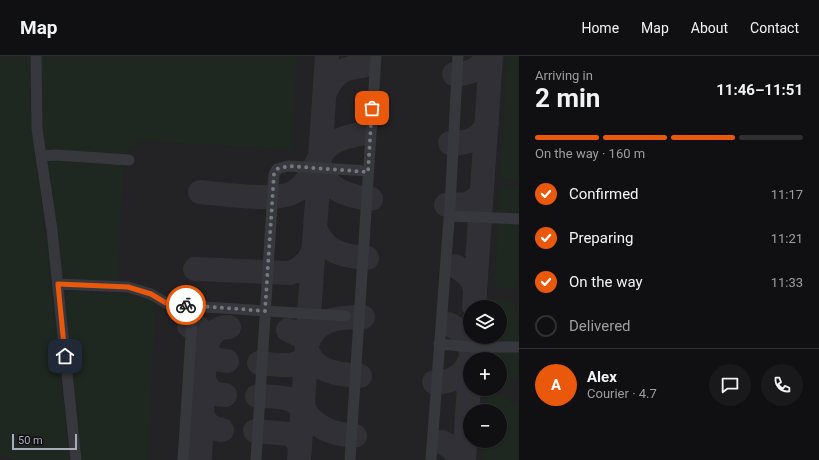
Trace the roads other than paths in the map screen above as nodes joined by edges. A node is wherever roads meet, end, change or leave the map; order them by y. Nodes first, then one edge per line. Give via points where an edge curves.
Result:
1 (36, 56) edge
2 (376, 56) edge
3 (458, 56) edge
4 (41, 156) junction
5 (129, 160) dead end
6 (368, 172) junction
7 (450, 216) junction
8 (519, 219) edge
9 (58, 284) junction
10 (193, 306) junction
11 (265, 311) junction
12 (345, 316) dead end
13 (439, 344) junction
14 (519, 347) edge
15 (76, 460) edge
16 (183, 460) edge
17 (256, 460) edge
18 (350, 460) edge
19 (431, 460) edge

1 - 4 lane via 37,119
2 - 6 lane
3 - 7 lane
4 - 5 lane
4 - 9 lane
6 - 11 lane via 288,166 277,169 274,174
6 - 18 lane
7 - 8 lane
7 - 13 lane
9 - 10 lane via 128,287 151,294 166,303
9 - 15 lane
10 - 11 lane
10 - 16 lane
11 - 12 lane
11 - 17 lane
13 - 14 lane
13 - 19 lane

